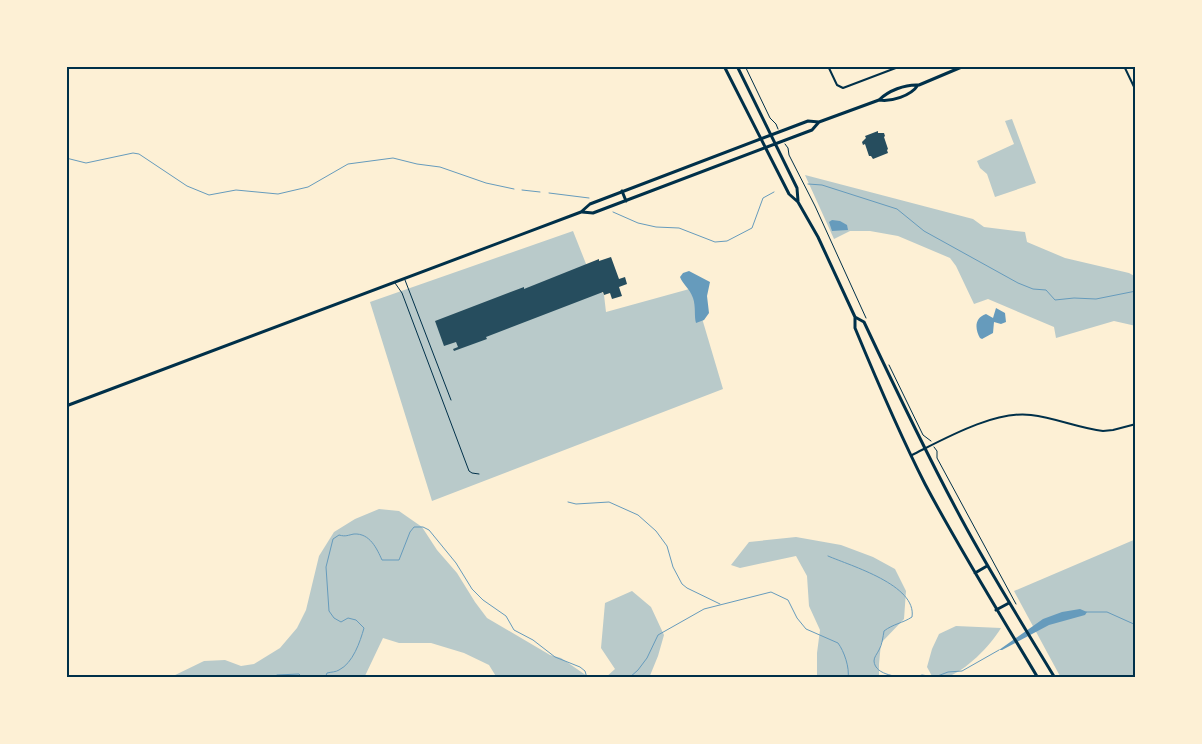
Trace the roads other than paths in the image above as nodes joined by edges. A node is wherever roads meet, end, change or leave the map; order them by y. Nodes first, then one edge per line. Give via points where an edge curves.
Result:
1 (724, 66) edge
2 (737, 66) edge
3 (828, 66) edge
4 (901, 66) edge
5 (964, 66) edge
6 (1124, 66) edge
7 (919, 85) junction
8 (1136, 91) edge
9 (879, 100) junction
10 (818, 122) junction
11 (770, 135) junction
12 (761, 138) junction
13 (775, 144) junction
14 (765, 147) junction
15 (622, 192) junction
16 (626, 201) junction
17 (798, 202) junction
18 (581, 212) junction
19 (405, 279) junction
20 (395, 283) junction
21 (856, 317) junction
22 (451, 400) dead end
23 (66, 406) edge
24 (1136, 424) edge
25 (924, 449) junction
26 (912, 455) junction
27 (479, 474) dead end
28 (987, 566) junction
29 (975, 573) junction
30 (1009, 602) junction
31 (996, 610) junction
32 (1038, 678) edge
33 (1055, 678) edge

1 - 12 main road
2 - 11 main road
3 - 4 street via 837,85 843,88
5 - 7 main road
6 - 8 street
7 - 9 main road via 911,84
7 - 9 main road via 914,91 888,102
9 - 10 main road
10 - 11 main road via 808,121
10 - 13 main road via 812,130
11 - 12 main road
11 - 13 main road
12 - 14 main road
12 - 15 main road
13 - 14 main road
13 - 17 main road via 797,188
14 - 16 main road
14 - 17 main road via 789,194
15 - 16 main road
15 - 18 main road via 590,204
16 - 18 main road via 593,213
17 - 21 main road
18 - 19 main road
19 - 20 main road
19 - 22 lane
20 - 23 main road
20 - 27 lane via 402,293 469,471
21 - 25 main road via 864,322
21 - 26 main road via 855,328
24 - 25 street via 1103,431 1032,415 1013,414
25 - 26 street
25 - 28 main road
26 - 29 main road
28 - 29 main road
28 - 30 main road
29 - 31 main road
30 - 31 main road
30 - 33 main road
31 - 32 main road

